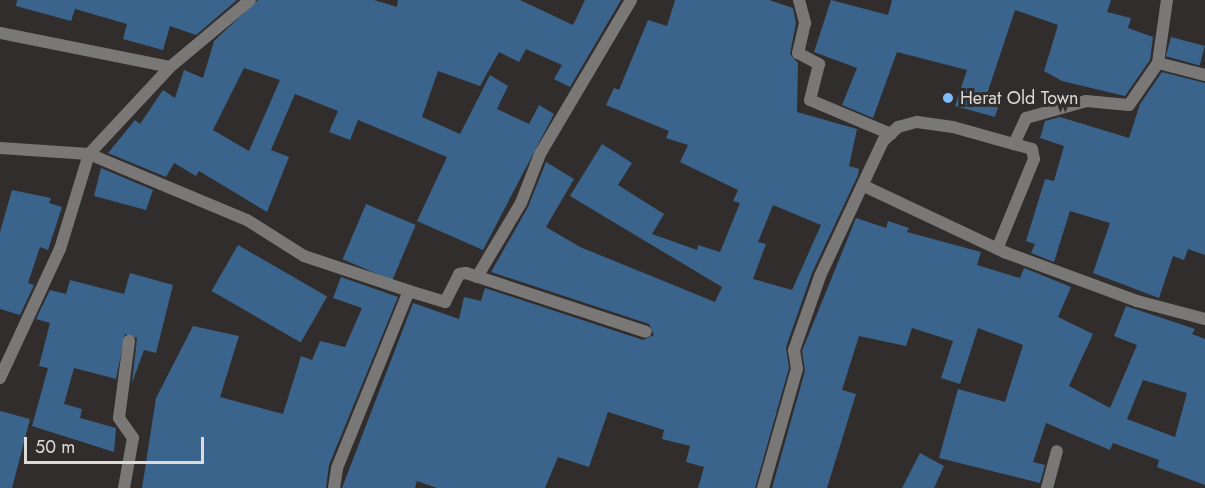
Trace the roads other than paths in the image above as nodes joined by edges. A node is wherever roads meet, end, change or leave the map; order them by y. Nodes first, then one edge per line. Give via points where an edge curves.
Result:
1 (250, 0) edge
2 (631, 0) edge
3 (799, 0) edge
4 (1167, 0) edge
5 (0, 33) edge
6 (1158, 63) junction
7 (170, 67) junction
8 (1205, 75) edge
9 (891, 134) junction
10 (1014, 144) junction
11 (0, 148) edge
12 (89, 154) junction
13 (864, 186) junction
14 (997, 249) junction
15 (477, 277) junction
16 (409, 291) junction
17 (1205, 319) edge
18 (646, 332) dead end
19 (129, 341) dead end
20 (0, 378) edge
21 (1057, 451) dead end
22 (124, 488) edge
23 (334, 488) edge
24 (763, 488) edge
25 (1047, 488) edge

1 - 7 street
2 - 15 street via 540,154 521,203
3 - 9 street via 805,23 798,53 819,64 810,100
4 - 6 street
5 - 7 street
6 - 8 street
6 - 10 street via 1129,105 1086,101 1026,118
7 - 12 street
9 - 10 street via 917,122
9 - 13 street
10 - 14 street via 1032,149 1034,159
11 - 12 street
12 - 16 street via 247,220 304,256
12 - 20 street via 60,249
13 - 14 street
13 - 24 street via 820,276 794,350 797,369
14 - 17 street via 1137,301
15 - 16 street via 459,274 445,302
15 - 18 street
16 - 23 street via 337,468
19 - 22 street via 119,418 134,438
21 - 25 street

